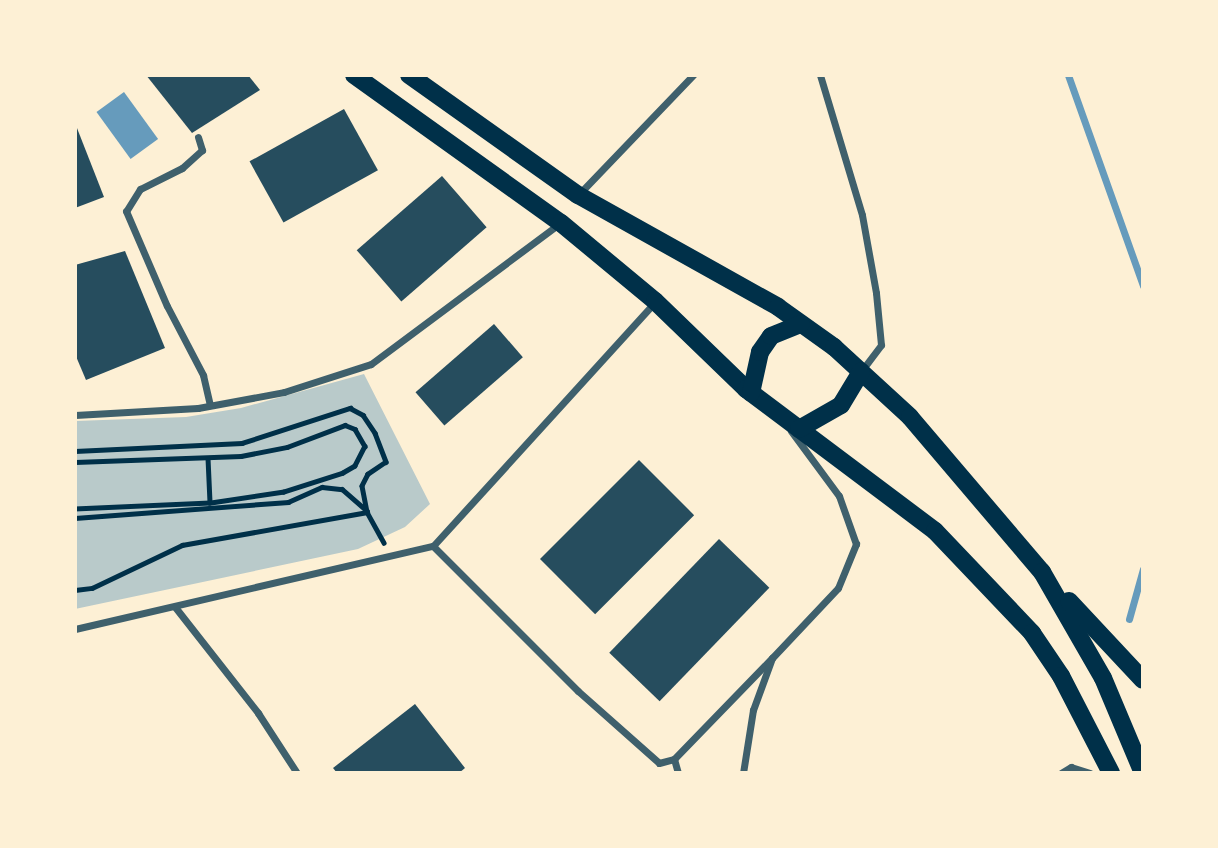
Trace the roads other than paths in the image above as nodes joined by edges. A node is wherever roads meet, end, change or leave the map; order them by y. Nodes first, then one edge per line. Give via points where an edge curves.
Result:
1 (354, 75) edge
2 (409, 75) edge
3 (693, 75) edge
4 (820, 75) edge
5 (198, 137) dead end
6 (578, 195) junction
7 (561, 223) junction
8 (655, 301) junction
9 (801, 324) junction
10 (861, 372) junction
11 (751, 393) junction
12 (210, 405) junction
13 (75, 415) edge
14 (782, 418) junction
15 (799, 429) junction
16 (433, 546) junction
17 (1042, 572) junction
18 (174, 607) junction
19 (75, 629) edge
20 (772, 658) junction
21 (1143, 680) edge
22 (674, 758) junction
23 (294, 772) edge
24 (678, 773) edge
25 (743, 773) edge
26 (1061, 773) edge
27 (1090, 773) edge
28 (1111, 773) edge
29 (1143, 773) edge

1 - 7 main road
2 - 6 main road
3 - 6 street
4 - 10 street via 862,215 876,293 881,345
5 - 12 street via 202,150 182,168 140,189 126,211 203,375
6 - 9 main road
7 - 8 main road
7 - 12 street via 371,364 284,392
8 - 11 main road
8 - 16 street
9 - 10 main road
9 - 11 main road via 772,336 760,352
10 - 15 main road via 841,405
10 - 17 main road via 943,451
11 - 14 main road
12 - 13 street
14 - 15 main road
14 - 20 street via 839,496 856,544 838,588
15 - 28 main road via 935,531 1003,599 1061,676
16 - 18 street
16 - 22 street via 578,691 659,763
17 - 21 main road
17 - 29 main road via 1102,678
18 - 19 street
18 - 23 street via 258,713
20 - 22 street
20 - 25 street via 753,710
22 - 24 street
26 - 27 street via 1071,767

